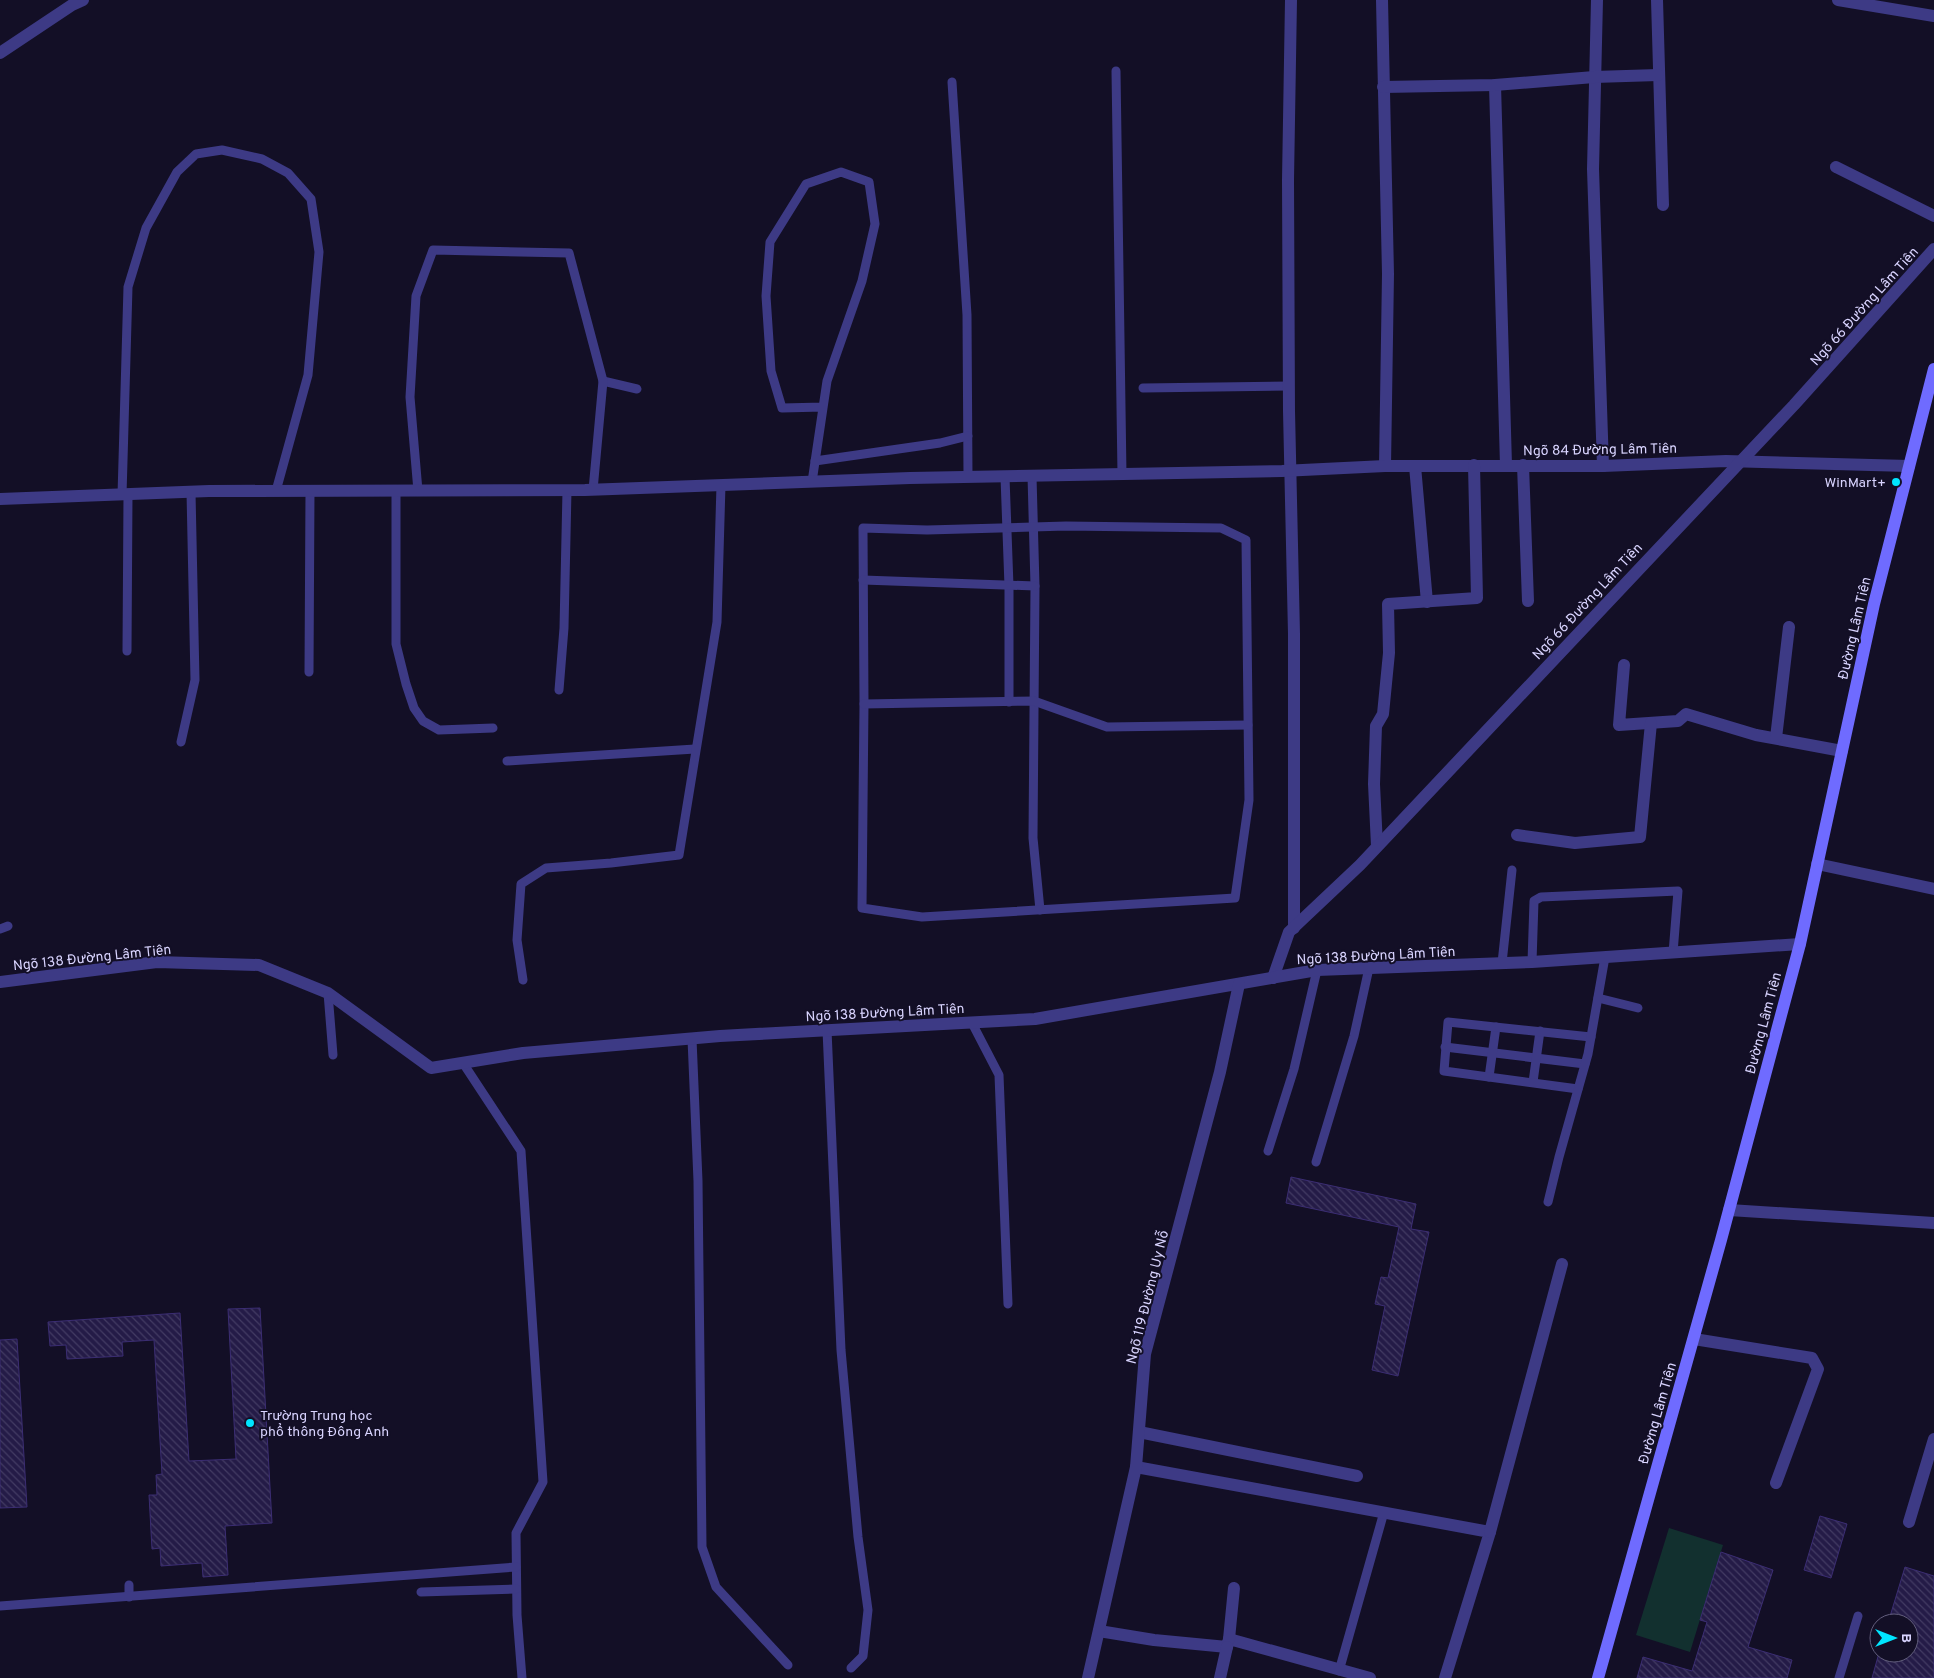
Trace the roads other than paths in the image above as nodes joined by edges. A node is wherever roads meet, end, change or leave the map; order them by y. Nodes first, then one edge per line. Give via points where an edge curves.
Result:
1 (83, 0) edge
2 (1292, 0) edge
3 (1382, 0) edge
4 (1596, 0) edge
5 (1657, 0) edge
6 (1838, 0) edge
7 (1934, 16) edge
8 (0, 53) edge
9 (1116, 71) dead end
10 (1658, 74) junction
11 (1594, 77) junction
12 (952, 82) dead end
13 (1495, 85) junction
14 (1383, 87) junction
15 (1836, 167) dead end
16 (1663, 205) dead end
17 (1934, 216) edge
18 (1934, 249) edge
19 (1934, 370) edge
20 (603, 381) junction
21 (1289, 386) junction
22 (1143, 388) dead end
23 (637, 389) dead end
24 (823, 407) junction
25 (968, 436) junction
26 (815, 461) junction
27 (1741, 461) junction
28 (1474, 465) junction
29 (1506, 465) junction
30 (1523, 465) junction
31 (1386, 466) junction
32 (1415, 466) junction
33 (1603, 466) junction
34 (1909, 466) junction
35 (1291, 471) junction
36 (1122, 474) junction
37 (1032, 476) junction
38 (968, 477) junction
39 (1006, 477) junction
40 (812, 482) junction
41 (722, 485) junction
42 (567, 490) junction
43 (593, 490) junction
44 (276, 491) junction
45 (310, 491) junction
46 (396, 491) junction
47 (418, 491) junction
48 (191, 492) junction
49 (125, 495) junction
50 (0, 499) edge
51 (1006, 527) junction
52 (1034, 527) junction
53 (862, 580) junction
54 (1009, 586) junction
55 (1035, 586) junction
56 (1528, 601) dead end
57 (1427, 602) junction
58 (1789, 627) dead end
59 (127, 650) dead end
60 (1624, 665) dead end
61 (309, 672) dead end
62 (559, 690) dead end
63 (1034, 701) junction
64 (1009, 702) junction
65 (864, 704) junction
66 (1651, 723) junction
67 (1248, 725) junction
68 (493, 728) dead end
69 (1776, 738) junction
70 (181, 742) dead end
71 (695, 750) junction
72 (1842, 751) junction
73 (506, 761) dead end
74 (1517, 835) dead end
75 (1377, 846) junction
76 (1817, 864) junction
77 (1512, 870) dead end
78 (1934, 889) edge
79 (1040, 910) junction
80 (1294, 928) junction
81 (1800, 944) junction
82 (1672, 953) junction
83 (1604, 957) junction
84 (1532, 962) junction
85 (1502, 964) junction
86 (1369, 968) junction
87 (1318, 970) junction
88 (1273, 978) junction
89 (523, 980) dead end
90 (0, 982) edge
91 (1239, 984) junction
92 (328, 993) junction
93 (1598, 998) junction
94 (1638, 1008) dead end
95 (972, 1023) junction
96 (1496, 1027) junction
97 (827, 1030) junction
98 (1540, 1031) junction
99 (1591, 1037) junction
100 (692, 1039) junction
101 (1445, 1047) junction
102 (1493, 1052) junction
103 (333, 1055) dead end
104 (1538, 1058) junction
105 (464, 1063) junction
106 (1585, 1064) junction
107 (1489, 1077) junction
108 (1533, 1082) junction
109 (1578, 1089) junction
110 (1268, 1151) dead end
111 (1316, 1162) dead end
112 (1548, 1202) dead end
113 (1729, 1210) junction
114 (1934, 1223) edge
115 (1562, 1264) dead end
116 (1008, 1304) dead end
117 (1694, 1339) junction
118 (1139, 1432) junction
119 (1934, 1439) edge
120 (1136, 1467) junction
121 (1357, 1476) dead end
122 (1776, 1483) dead end
123 (1384, 1512) junction
124 (1909, 1522) dead end
125 (1490, 1532) junction
126 (516, 1567) junction
127 (129, 1585) dead end
128 (1234, 1588) dead end
129 (516, 1589) junction
130 (421, 1592) dead end
131 (129, 1596) junction
132 (0, 1606) edge
133 (1858, 1616) dead end
134 (1099, 1631) junction
135 (1228, 1643) junction
136 (788, 1665) dead end
137 (851, 1668) dead end
138 (1339, 1671) junction
139 (522, 1678) edge
140 (1088, 1678) edge
141 (1220, 1678) edge
142 (1370, 1678) edge
143 (1445, 1678) edge
144 (1598, 1678) edge
145 (1838, 1678) edge

1 - 8 street
2 - 21 street via 1288,180
3 - 14 street
4 - 11 street
5 - 10 street
6 - 7 street
9 - 36 lane
10 - 11 street
10 - 16 street
11 - 13 street
11 - 33 street via 1593,169
12 - 25 lane via 967,314
13 - 14 street
13 - 29 street
14 - 31 street via 1388,274
15 - 17 street
18 - 27 street, Ngõ 66 Đường Lâm Tiên
19 - 34 street, Đường Lâm Tiên
20 - 23 lane
20 - 43 lane
20 - 47 lane via 569,253 433,250 416,296 413,342 410,397
21 - 22 lane
21 - 35 street
24 - 24 lane via 827,381 862,281 875,224 869,182 841,172 806,184 770,242 766,296 771,371 782,408
24 - 26 lane
25 - 26 lane
25 - 38 lane
26 - 40 lane
27 - 33 street, Ngõ 84 Đường Lâm Tiên
27 - 34 street, Ngõ 84 Đường Lâm Tiên
27 - 75 street, Ngõ 66 Đường Lâm Tiên
28 - 29 street, Ngõ 84 Đường Lâm Tiên
28 - 32 street, Ngõ 84 Đường Lâm Tiên
28 - 57 street via 1477,598
29 - 30 street, Ngõ 84 Đường Lâm Tiên
30 - 33 street, Ngõ 84 Đường Lâm Tiên
30 - 56 street
31 - 32 street, Ngõ 84 Đường Lâm Tiên
31 - 35 street, Ngõ 84 Đường Lâm Tiên
32 - 57 street
34 - 72 street, Đường Lâm Tiên
35 - 36 street, Ngõ 84 Đường Lâm Tiên
35 - 80 street
36 - 37 street, Ngõ 84 Đường Lâm Tiên
37 - 39 street, Ngõ 84 Đường Lâm Tiên
37 - 52 lane
38 - 39 street, Ngõ 84 Đường Lâm Tiên
38 - 40 street, Ngõ 84 Đường Lâm Tiên
39 - 51 lane
40 - 41 street, Ngõ 84 Đường Lâm Tiên
41 - 43 street, Ngõ 84 Đường Lâm Tiên
41 - 71 lane via 717,622
42 - 43 street, Ngõ 84 Đường Lâm Tiên
42 - 47 street, Ngõ 84 Đường Lâm Tiên
42 - 62 lane via 564,628
44 - 45 street, Ngõ 84 Đường Lâm Tiên
44 - 48 street, Ngõ 84 Đường Lâm Tiên
44 - 49 lane via 308,375 319,252 312,199 288,174 262,158 222,150 196,154 177,172 146,228 128,287
45 - 46 street, Ngõ 84 Đường Lâm Tiên
45 - 61 lane
46 - 47 street, Ngõ 84 Đường Lâm Tiên
46 - 68 lane via 396,644 414,708 423,720 439,730
48 - 49 street, Ngõ 84 Đường Lâm Tiên
48 - 70 lane via 195,680
49 - 50 street, Ngõ 84 Đường Lâm Tiên
49 - 59 lane
51 - 52 lane
51 - 53 lane via 863,528
51 - 54 lane
52 - 55 lane
52 - 67 lane via 1221,528 1246,540
53 - 54 lane
53 - 65 lane
54 - 55 lane
54 - 64 lane
55 - 63 lane
57 - 75 street via 1388,604 1389,653 1383,714 1376,726
58 - 69 street
60 - 66 street via 1619,725
63 - 64 lane
63 - 67 lane via 1108,727
63 - 79 lane via 1033,838
64 - 65 lane
65 - 79 lane via 862,908 922,917
66 - 69 street via 1678,721 1686,714
66 - 74 street via 1640,837 1575,843
67 - 79 lane via 1249,800 1235,898
69 - 72 street
71 - 73 lane
71 - 89 lane via 679,855 546,868 521,884 517,940
72 - 76 street, Đường Lâm Tiên
75 - 80 street, Ngõ 66 Đường Lâm Tiên
76 - 78 street
76 - 81 street, Đường Lâm Tiên
77 - 85 lane
80 - 88 street, Ngõ 66 Đường Lâm Tiên via 1289,932
81 - 82 street, Ngõ 138 Đường Lâm Tiên
81 - 113 street, Đường Lâm Tiên
82 - 83 street, Ngõ 138 Đường Lâm Tiên
82 - 84 lane via 1678,891 1541,897 1534,901
83 - 84 street, Ngõ 138 Đường Lâm Tiên
83 - 93 lane
84 - 85 street, Ngõ 138 Đường Lâm Tiên
85 - 86 street, Ngõ 138 Đường Lâm Tiên
86 - 87 street, Ngõ 138 Đường Lâm Tiên
86 - 111 lane via 1354,1036
87 - 88 street, Ngõ 138 Đường Lâm Tiên
87 - 110 lane via 1294,1069
88 - 91 street, Ngõ 138 Đường Lâm Tiên
90 - 92 street, Ngõ 138 Đường Lâm Tiên via 157,962 259,965
91 - 95 street, Ngõ 138 Đường Lâm Tiên via 1035,1019
91 - 118 street, Ngõ 119 Đường Uy Nỗ via 1220,1072 1145,1354
92 - 103 lane
92 - 105 street, Ngõ 138 Đường Lâm Tiên via 431,1068
93 - 94 lane
93 - 99 lane
95 - 97 street, Ngõ 138 Đường Lâm Tiên
95 - 116 lane via 999,1075
96 - 98 lane
96 - 101 lane via 1448,1022
96 - 102 lane
97 - 100 street, Ngõ 138 Đường Lâm Tiên
97 - 137 lane via 841,1350 868,1610 863,1656
98 - 99 lane
98 - 104 lane
99 - 106 lane
100 - 105 street, Ngõ 138 Đường Lâm Tiên via 523,1053
100 - 136 lane via 698,1182 702,1547 716,1587
101 - 102 lane
101 - 107 lane via 1444,1072
102 - 104 lane
102 - 107 lane
104 - 106 lane
104 - 108 lane
105 - 126 lane via 520,1151 543,1482 516,1533
106 - 109 lane
107 - 108 lane
108 - 109 lane
109 - 112 lane
113 - 114 street
113 - 117 street, Đường Lâm Tiên
115 - 125 street
117 - 122 street via 1812,1358 1818,1368
117 - 144 street, Đường Lâm Tiên
118 - 120 street, Ngõ 119 Đường Uy Nỗ
118 - 121 street
119 - 124 street
120 - 123 street
120 - 134 street, Ngõ 119 Đường Uy Nỗ
123 - 125 street
123 - 138 lane
125 - 143 street
126 - 129 lane
126 - 131 lane
127 - 131 lane
128 - 135 street
129 - 130 lane
129 - 139 lane
131 - 132 lane
133 - 145 lane
134 - 135 street via 1154,1640
134 - 140 street, Ngõ 119 Đường Uy Nỗ
135 - 138 street
135 - 141 street
138 - 142 street

